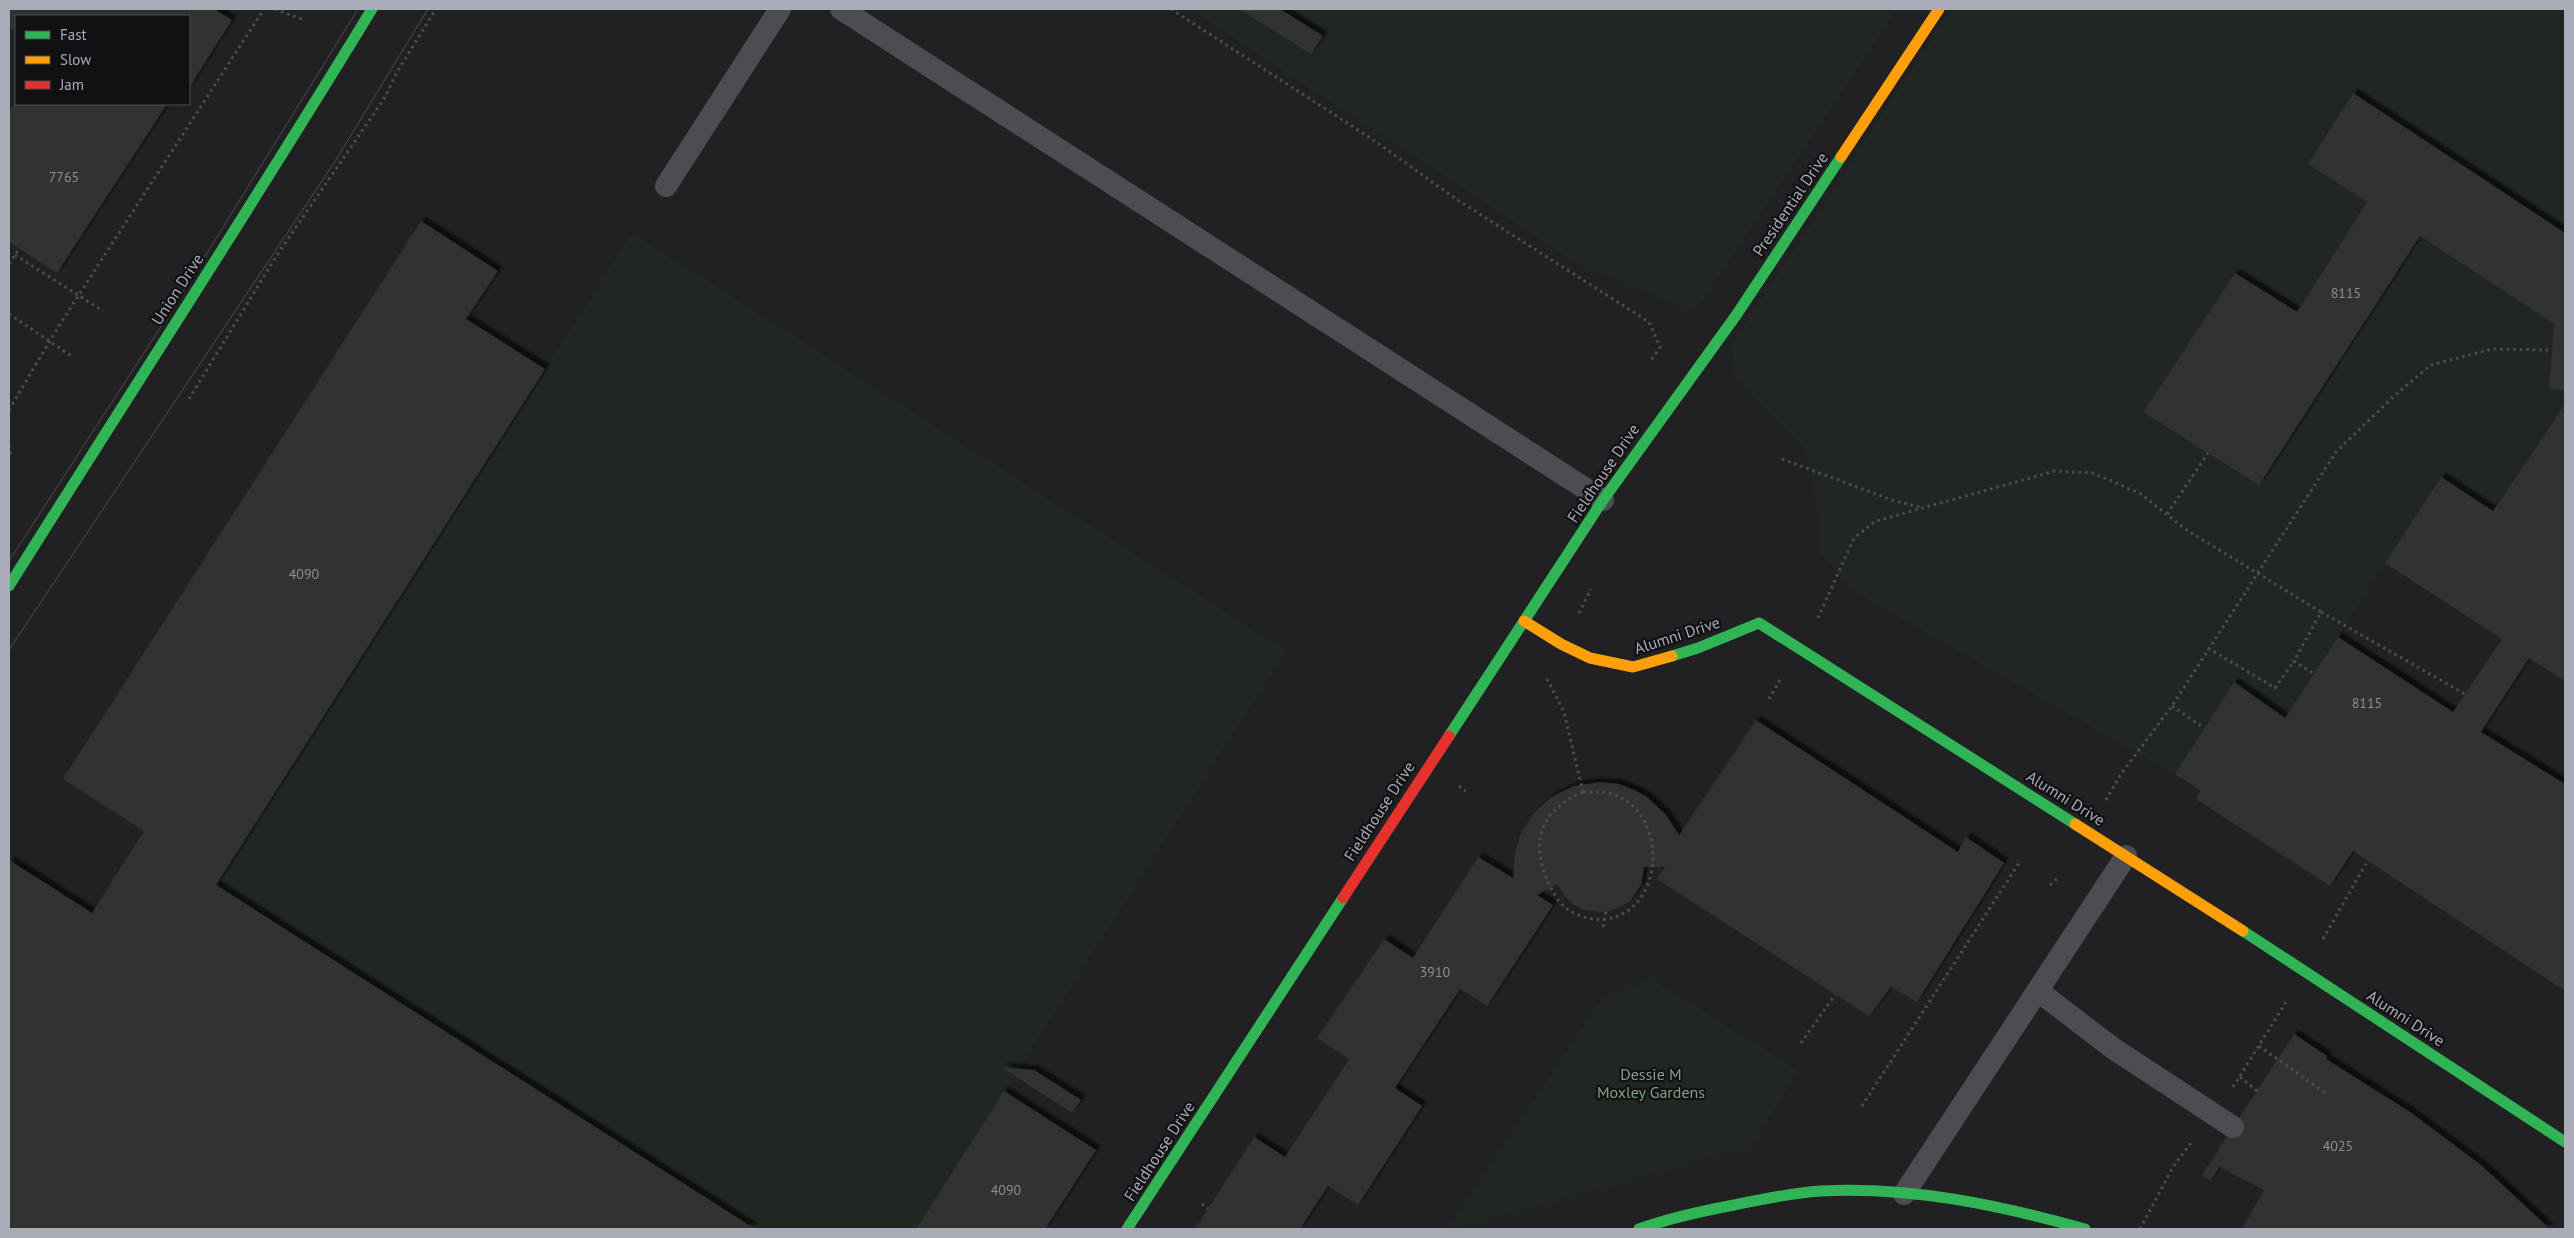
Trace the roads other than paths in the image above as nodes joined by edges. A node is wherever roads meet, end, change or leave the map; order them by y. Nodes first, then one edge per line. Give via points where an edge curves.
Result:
1 (372, 9) edge
2 (780, 9) edge
3 (841, 9) edge
4 (1939, 9) edge
5 (666, 186) dead end
6 (1664, 414) joint
7 (1603, 500) junction
8 (9, 586) edge
9 (1524, 621) junction
10 (2126, 856) junction
11 (2038, 991) junction
12 (2234, 1127) dead end
13 (2565, 1142) edge
14 (1904, 1194) junction
15 (1127, 1229) edge
16 (1639, 1229) edge
17 (2085, 1229) edge

1 - 8 street, Union Drive via 272,173
2 - 5 lane
3 - 7 lane
4 - 6 street, Presidential Drive via 1737,314
6 - 7 street, Fieldhouse Drive
7 - 9 street, Fieldhouse Drive
9 - 10 street, Alumni Drive via 1590,658 1633,667 1698,648 1759,623
9 - 15 street, Fieldhouse Drive
10 - 11 lane
10 - 13 street, Alumni Drive
11 - 12 lane via 2114,1049
11 - 14 lane
14 - 16 street via 1820,1191 1779,1196 1710,1209
14 - 17 street via 1992,1205

